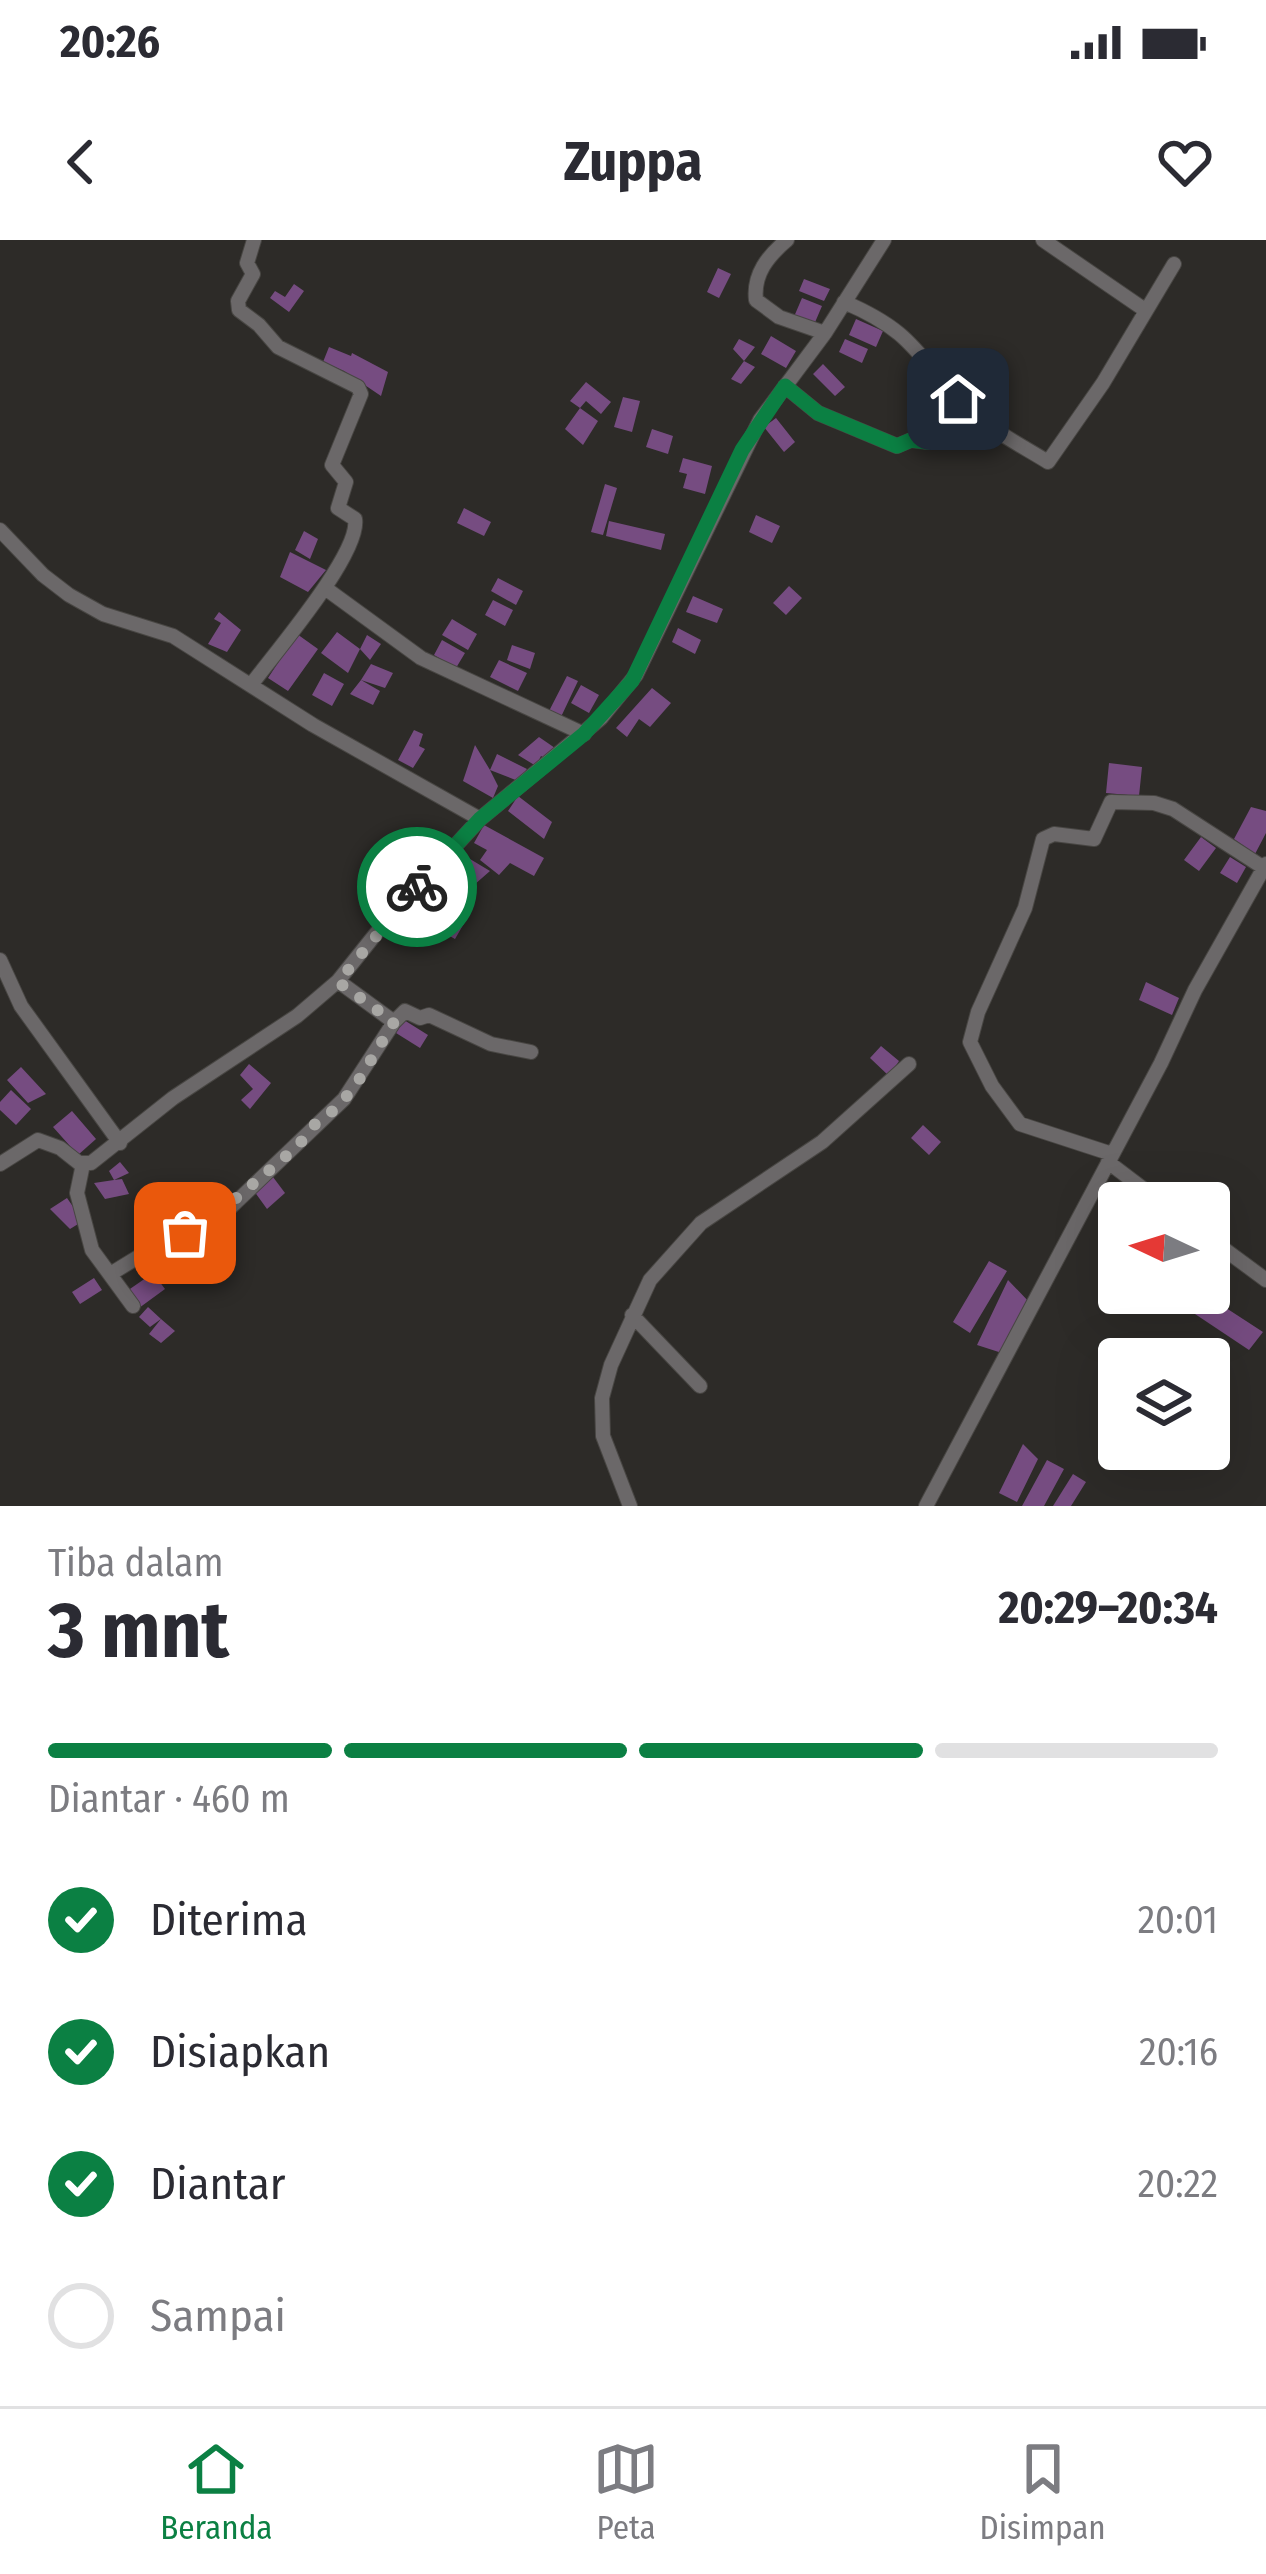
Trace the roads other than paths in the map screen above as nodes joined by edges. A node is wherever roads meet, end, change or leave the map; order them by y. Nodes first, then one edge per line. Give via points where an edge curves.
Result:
1 (254, 240) edge
2 (787, 240) edge
3 (884, 240) edge
4 (1043, 240) edge
5 (1174, 265) dead end
6 (844, 302) junction
7 (1145, 310) junction
8 (825, 333) junction
9 (785, 386) junction
10 (958, 399) junction
11 (0, 530) edge
12 (325, 588) junction
13 (251, 685) junction
14 (584, 734) junction
15 (480, 819) junction
16 (1265, 866) edge
17 (1, 964) edge
18 (338, 982) junction
19 (394, 1022) junction
20 (531, 1052) dead end
21 (909, 1064) dead end
22 (119, 1143) junction
23 (1110, 1158) junction
24 (0, 1164) edge
25 (83, 1164) junction
26 (1138, 1182) edge
27 (1230, 1253) edge
28 (112, 1273) junction
29 (1266, 1280) edge
30 (133, 1306) dead end
31 (632, 1315) junction
32 (700, 1386) dead end
33 (630, 1506) edge
34 (926, 1506) edge

1 - 12 street via 247,263 253,274 237,307 285,351 361,394 332,465 346,482 338,508 357,528
2 - 8 street via 767,258 756,300
3 - 6 street
4 - 7 street
5 - 7 street
6 - 8 street
6 - 10 street via 906,336
7 - 10 street via 1048,462
8 - 9 street
9 - 10 street via 818,413 897,446 927,442
9 - 14 street via 742,450 636,675
11 - 13 street via 69,595 173,636
12 - 13 street
12 - 14 street via 421,658
13 - 15 street
14 - 15 street
15 - 18 street
16 - 23 street
16 - 23 street via 1154,803 1111,802 1094,839 1043,839 970,1042 1020,1124
17 - 22 street via 21,1006
18 - 19 street
18 - 22 street
19 - 20 street via 405,1012 429,1015 491,1044
19 - 28 street via 344,1100 210,1227 170,1238
21 - 31 street via 822,1142 700,1223 650,1280
22 - 25 street
23 - 26 street
23 - 34 street
24 - 25 street via 38,1140
25 - 28 street via 77,1192 92,1250
27 - 29 street
28 - 30 street
31 - 32 street
31 - 33 street via 607,1376 601,1422

